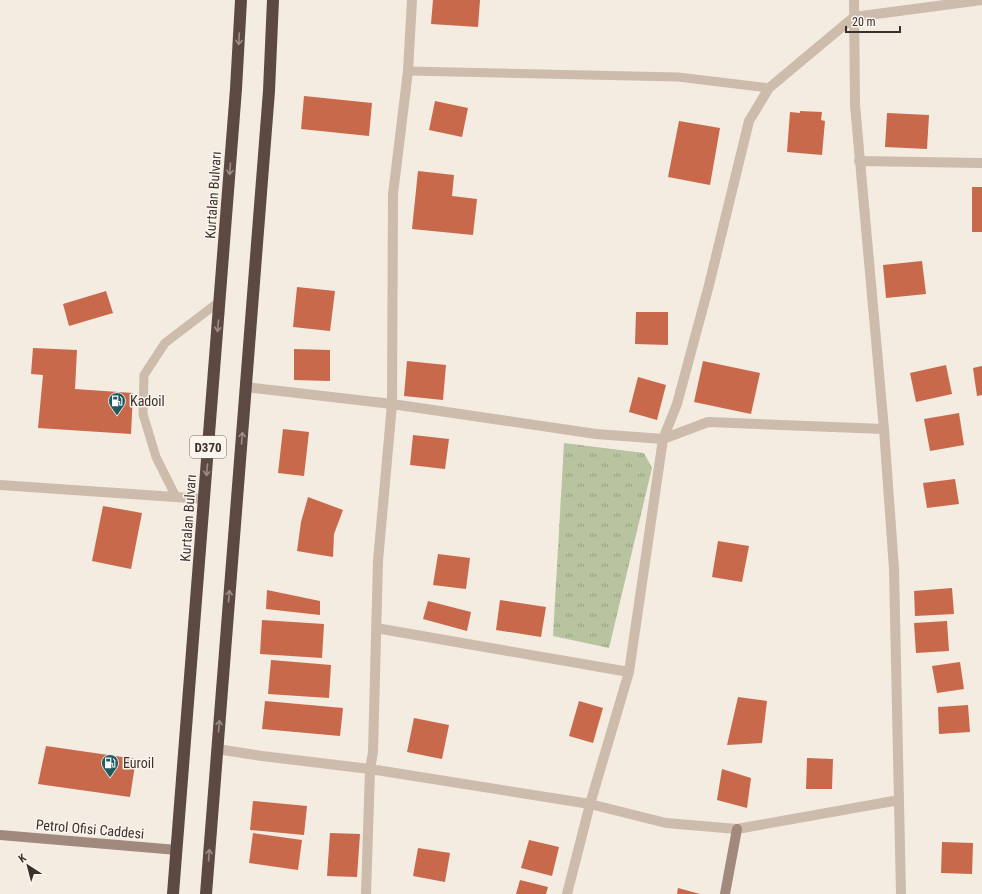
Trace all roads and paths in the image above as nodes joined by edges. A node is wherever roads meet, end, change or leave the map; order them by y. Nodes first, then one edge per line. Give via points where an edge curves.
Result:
1 (241, 0) edge
2 (273, 0) edge
3 (412, 0) edge
4 (854, 0) edge
5 (982, 0) edge
6 (854, 17) junction
7 (408, 71) junction
8 (769, 88) junction
9 (860, 161) junction
10 (982, 163) edge
11 (220, 301) junction
12 (246, 386) junction
13 (392, 404) junction
14 (884, 429) junction
15 (663, 439) junction
16 (0, 485) edge
17 (176, 497) junction
18 (204, 499) junction
19 (376, 628) junction
20 (629, 672) junction
21 (217, 749) junction
22 (370, 769) junction
23 (899, 800) junction
24 (590, 804) junction
25 (738, 829) junction
26 (0, 835) edge
27 (177, 850) junction
28 (173, 894) edge
29 (206, 894) edge
30 (366, 894) edge
31 (567, 894) edge
32 (725, 894) edge
33 (902, 894) edge

1 -> 11 highway, Kurtalan Bulvarı / D370
2 - 12 highway, D370 via 269,91
3 - 7 street
4 - 6 street
5 - 6 street
6 - 8 street
6 - 9 street via 854,105
7 - 8 lane via 678,77
7 - 13 street via 393,194
8 - 15 street via 749,121 677,404
9 - 10 street
9 - 14 street
11 - 17 lane via 165,343 144,375 143,414 156,457
11 -> 18 highway, Kurtalan Bulvarı / D370
12 - 13 street
21 -> 12 highway, D370
13 - 15 street via 596,434
13 - 19 street via 378,561
14 - 15 street via 708,422
14 - 23 street via 894,569
15 - 20 street
16 - 17 street
17 - 18 street
18 - 27 highway, Kurtalan Bulvarı / D370
19 - 20 street
19 - 22 street via 373,752
20 - 24 street
21 - 22 street
29 -> 21 highway, D370
22 - 24 street
22 - 30 street
23 - 25 street
23 - 33 street
24 - 25 street via 666,823
24 - 31 street
25 - 32 street
26 - 27 street, Petrol Ofisi Caddesi
27 - 28 highway, Kurtalan Bulvarı / D370

